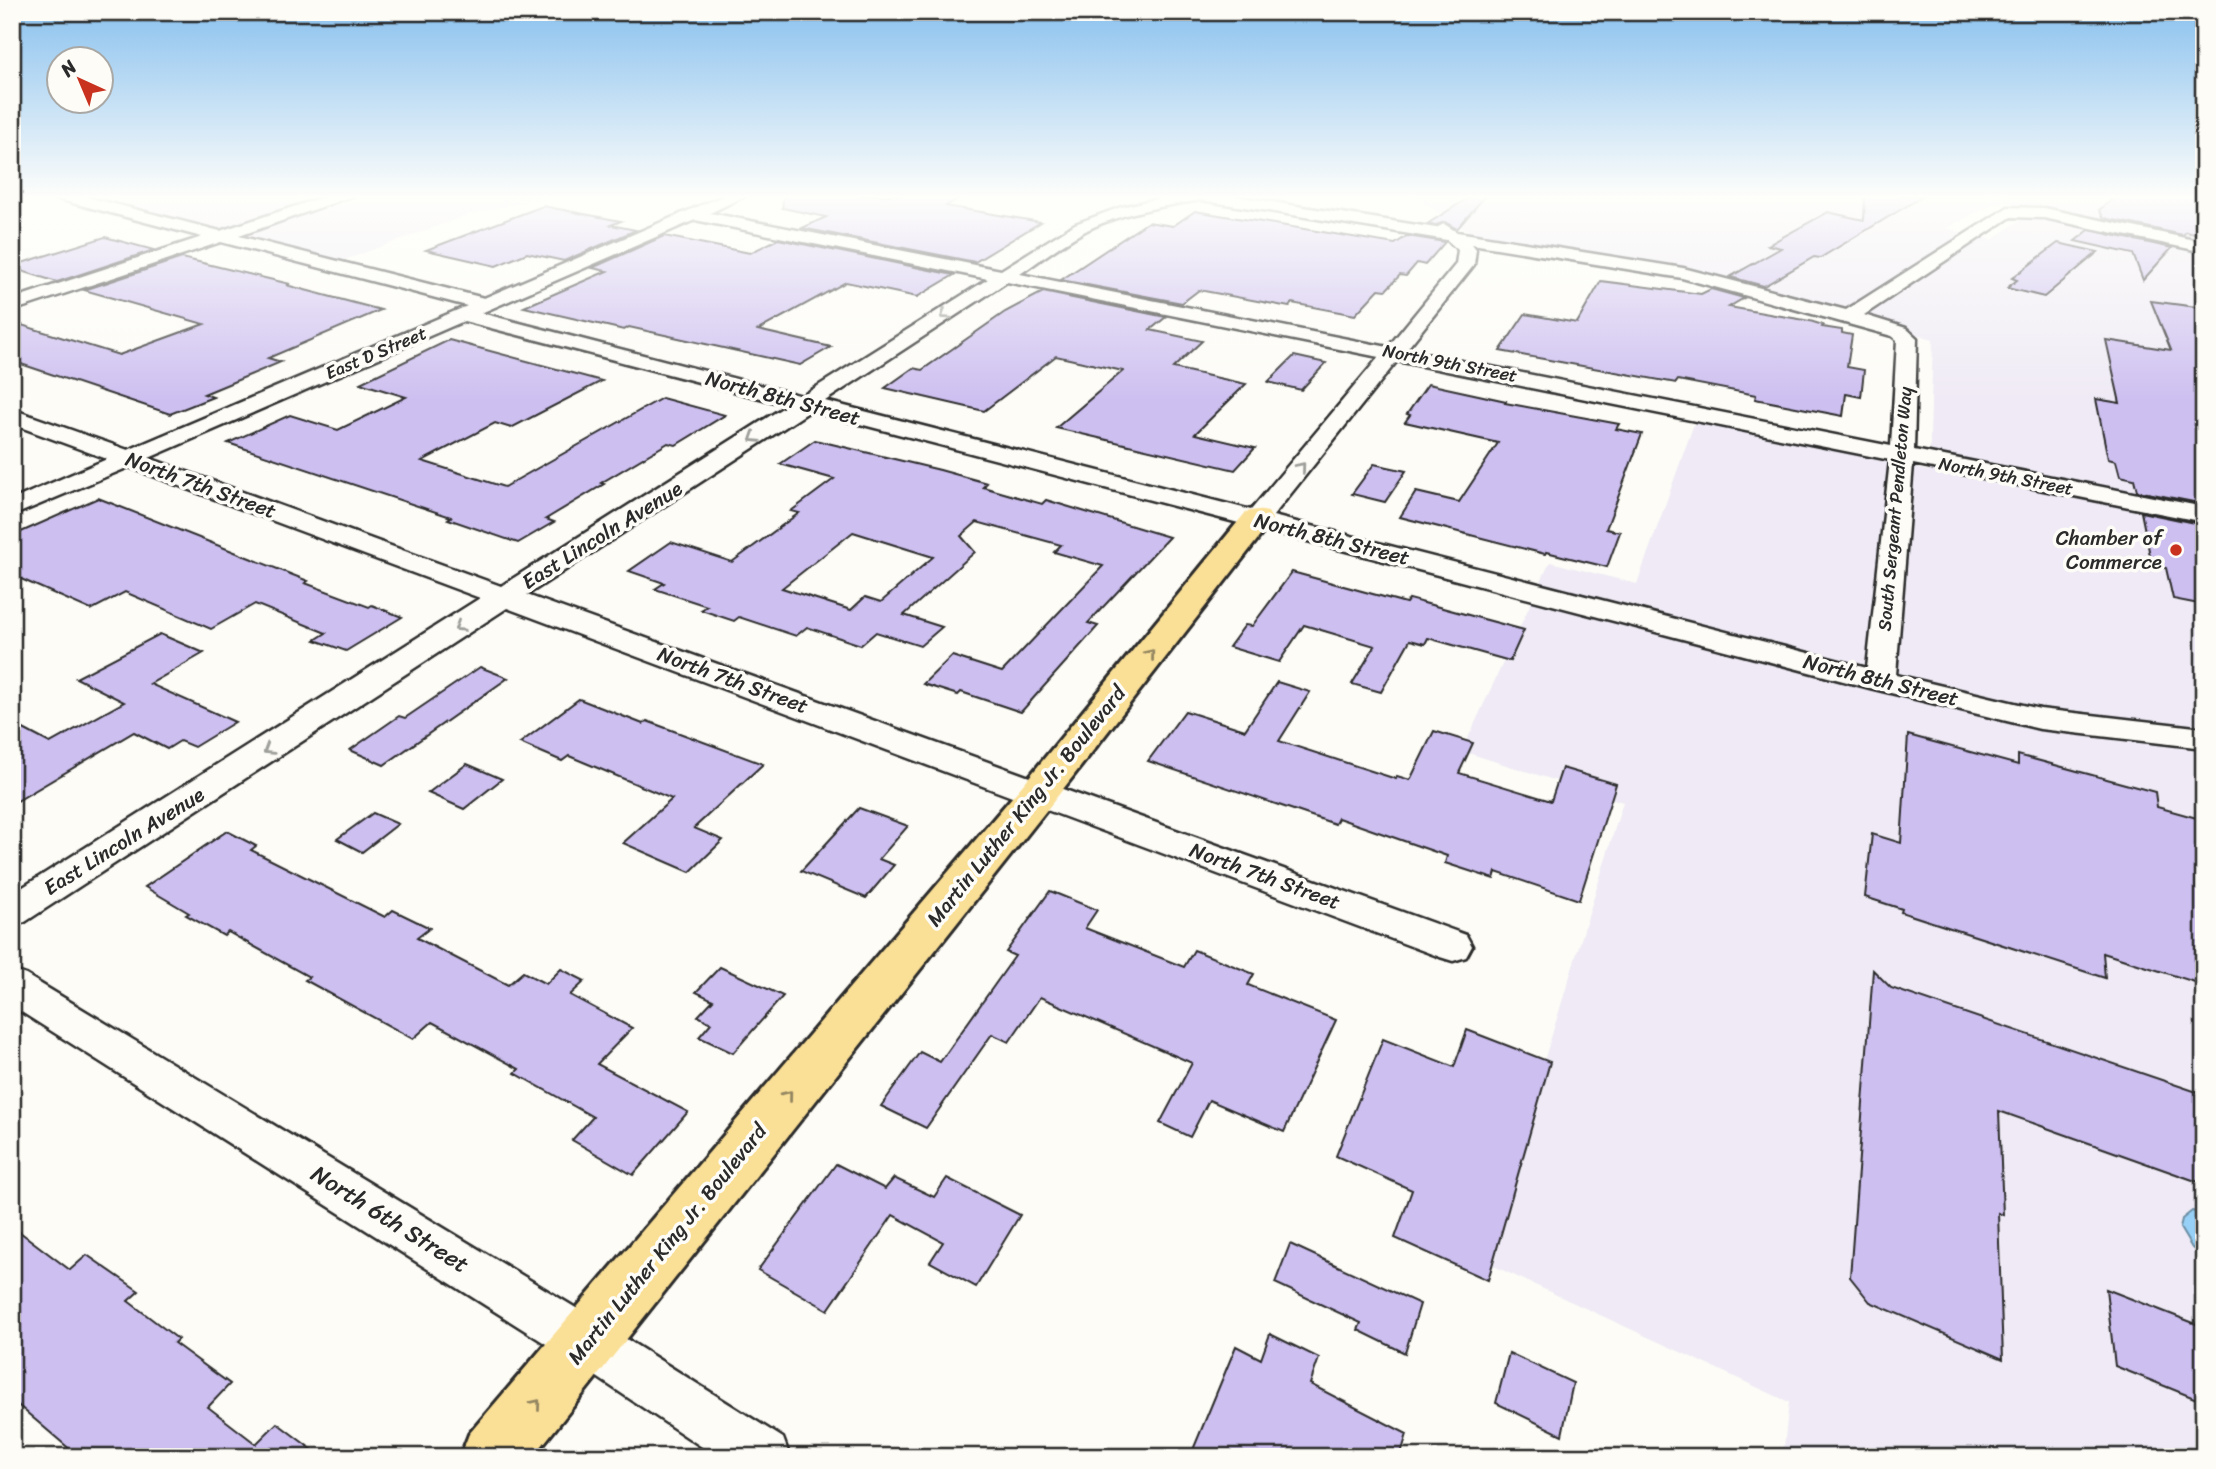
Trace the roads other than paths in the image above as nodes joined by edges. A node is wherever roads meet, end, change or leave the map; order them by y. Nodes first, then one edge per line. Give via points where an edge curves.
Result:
1 (139, 264) edge
2 (328, 264) edge
3 (572, 264) edge
4 (944, 264) edge
5 (1023, 264) edge
6 (1465, 264) edge
7 (1625, 264) edge
8 (1930, 264) edge
9 (1002, 277) junction
10 (12, 305) edge
11 (486, 305) junction
12 (465, 315) junction
13 (1849, 317) junction
14 (1907, 338) joint
15 (1396, 352) junction
16 (807, 404) junction
17 (12, 416) edge
18 (1902, 455) junction
19 (130, 459) junction
20 (12, 509) edge
21 (2204, 515) edge
22 (1257, 519) junction
23 (505, 597) junction
24 (1881, 681) junction
25 (2204, 738) edge
26 (1039, 792) junction
27 (12, 912) edge
28 (1453, 946) dead end
29 (12, 986) edge
30 (587, 1342) junction
31 (492, 1457) edge
32 (764, 1457) edge

1 - 10 street
2 - 11 street
3 - 11 street, East D Street
4 - 9 street, North 9th Street
5 - 9 street, East Lincoln Avenue
6 - 15 street, Martin Luther King Jr. Boulevard
7 - 13 street, East Lincoln Avenue via 1683,273
8 - 13 street
9 - 15 street, North 9th Street
9 -> 16 street, East Lincoln Avenue
11 - 12 street, East D Street
12 - 16 street, North 8th Street
12 - 19 street, East D Street
13 - 14 street, East Lincoln Avenue
14 - 18 street, South Sergeant Pendleton Way
15 - 18 street, North 9th Street
22 -> 15 street, Martin Luther King Jr. Boulevard
16 - 22 street, North 8th Street
16 -> 23 street, East Lincoln Avenue
17 - 19 street, North 7th Street
18 - 21 street, North 9th Street
18 - 24 street, South Sergeant Pendleton Way
19 - 20 street, East D Street
19 - 23 street, North 7th Street
22 - 24 street, North 8th Street
26 -> 22 main road, Martin Luther King Jr. Boulevard
23 - 26 street, North 7th Street
23 -> 27 street, East Lincoln Avenue
24 - 25 street, North 8th Street via 2040,719
26 - 28 street, North 7th Street
30 -> 26 main road, Martin Luther King Jr. Boulevard
29 - 30 street, North 6th Street
31 -> 30 main road, Martin Luther King Jr. Boulevard
30 - 32 street, North 6th Street

